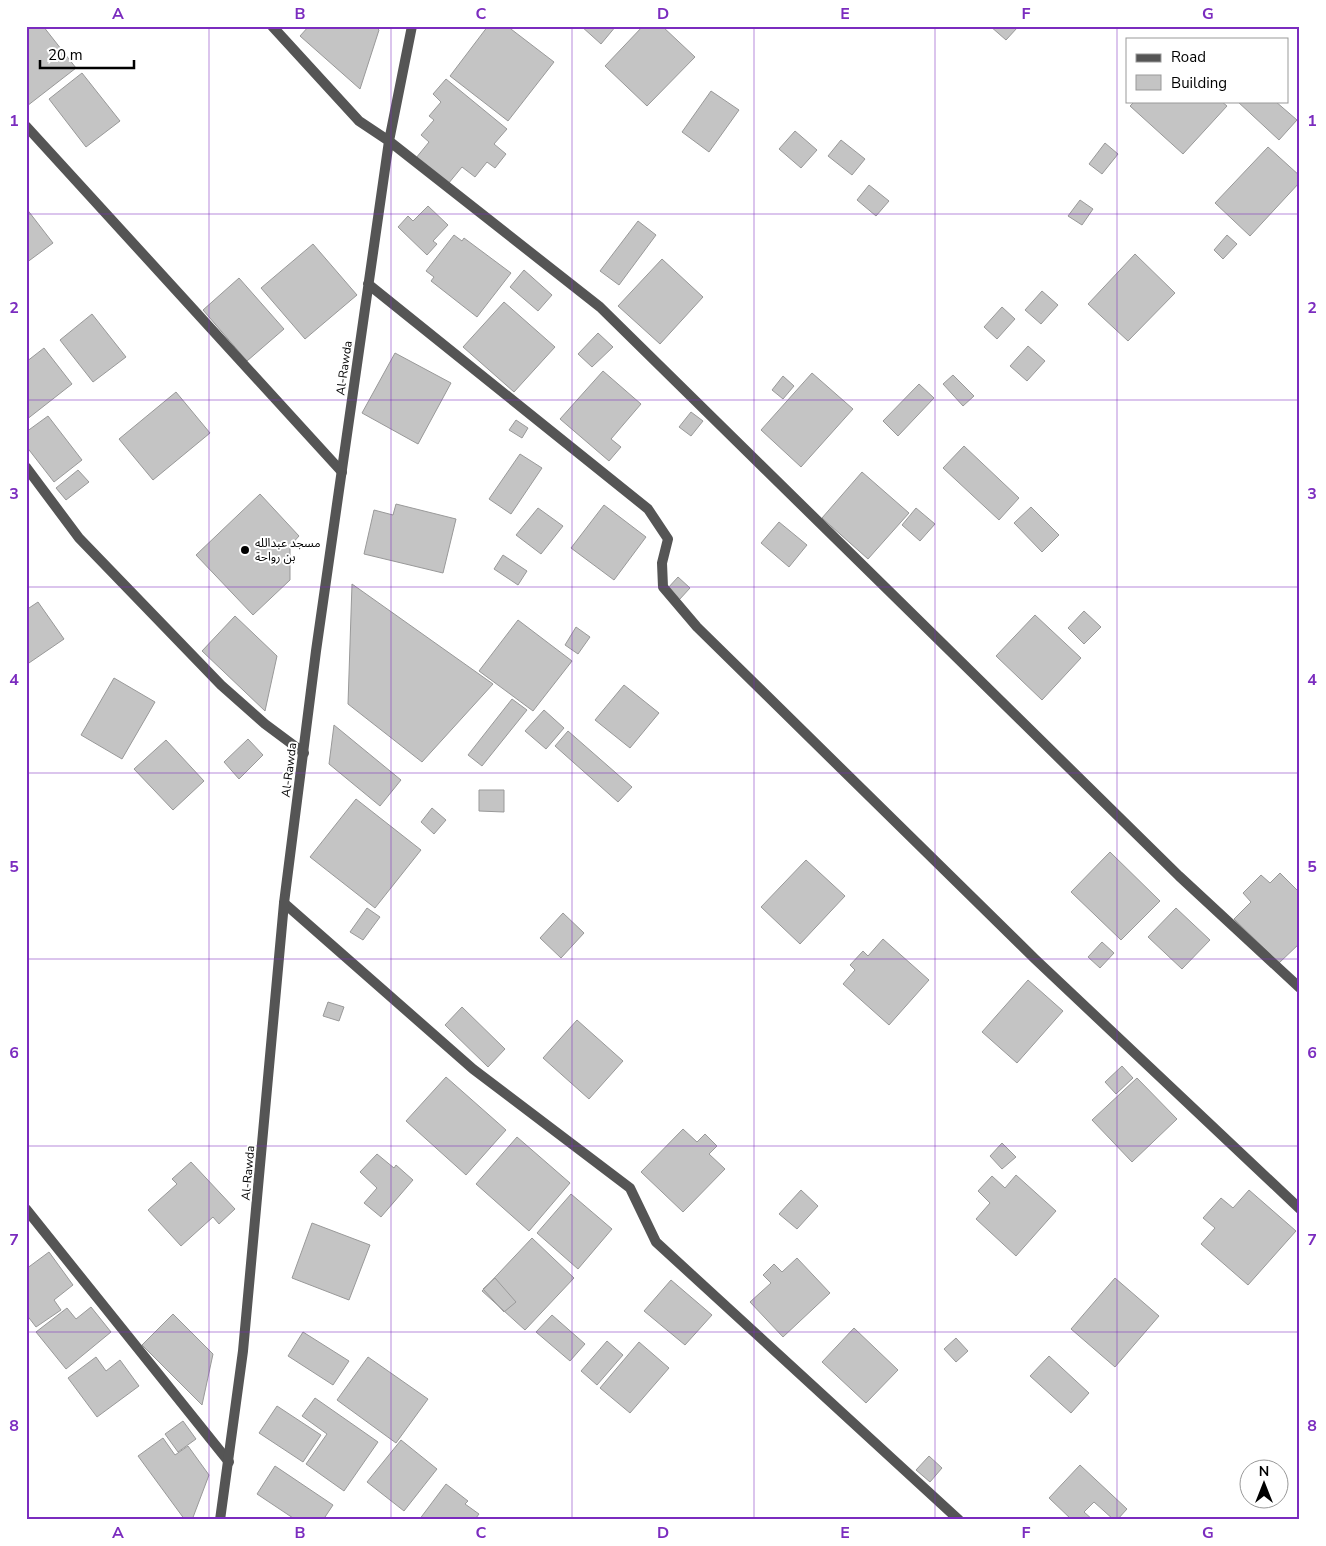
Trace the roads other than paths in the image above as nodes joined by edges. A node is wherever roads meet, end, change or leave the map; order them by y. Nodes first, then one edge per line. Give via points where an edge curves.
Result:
1 (272, 26) edge
2 (412, 26) edge
3 (26, 126) edge
4 (389, 141) junction
5 (368, 284) junction
6 (26, 467) edge
7 (342, 472) junction
8 (304, 753) junction
9 (284, 903) junction
10 (1300, 988) edge
11 (26, 1209) edge
12 (1300, 1209) edge
13 (229, 1462) junction
14 (220, 1520) edge
15 (959, 1520) edge

1 - 4 street via 359,121
2 - 4 street, Al-Rawda
3 - 7 street
4 - 5 street, Al-Rawda
4 - 10 street via 600,307 1179,876
5 - 7 street, Al-Rawda
5 - 12 street via 648,509 668,539 662,563 663,587 697,627 1035,959
6 - 8 street via 79,538 221,685
7 - 8 street, Al-Rawda
8 - 9 street, Al-Rawda
9 - 13 street, Al-Rawda via 243,1350
9 - 15 street via 473,1069 630,1188 656,1242
11 - 13 street
13 - 14 street, Al-Rawda

